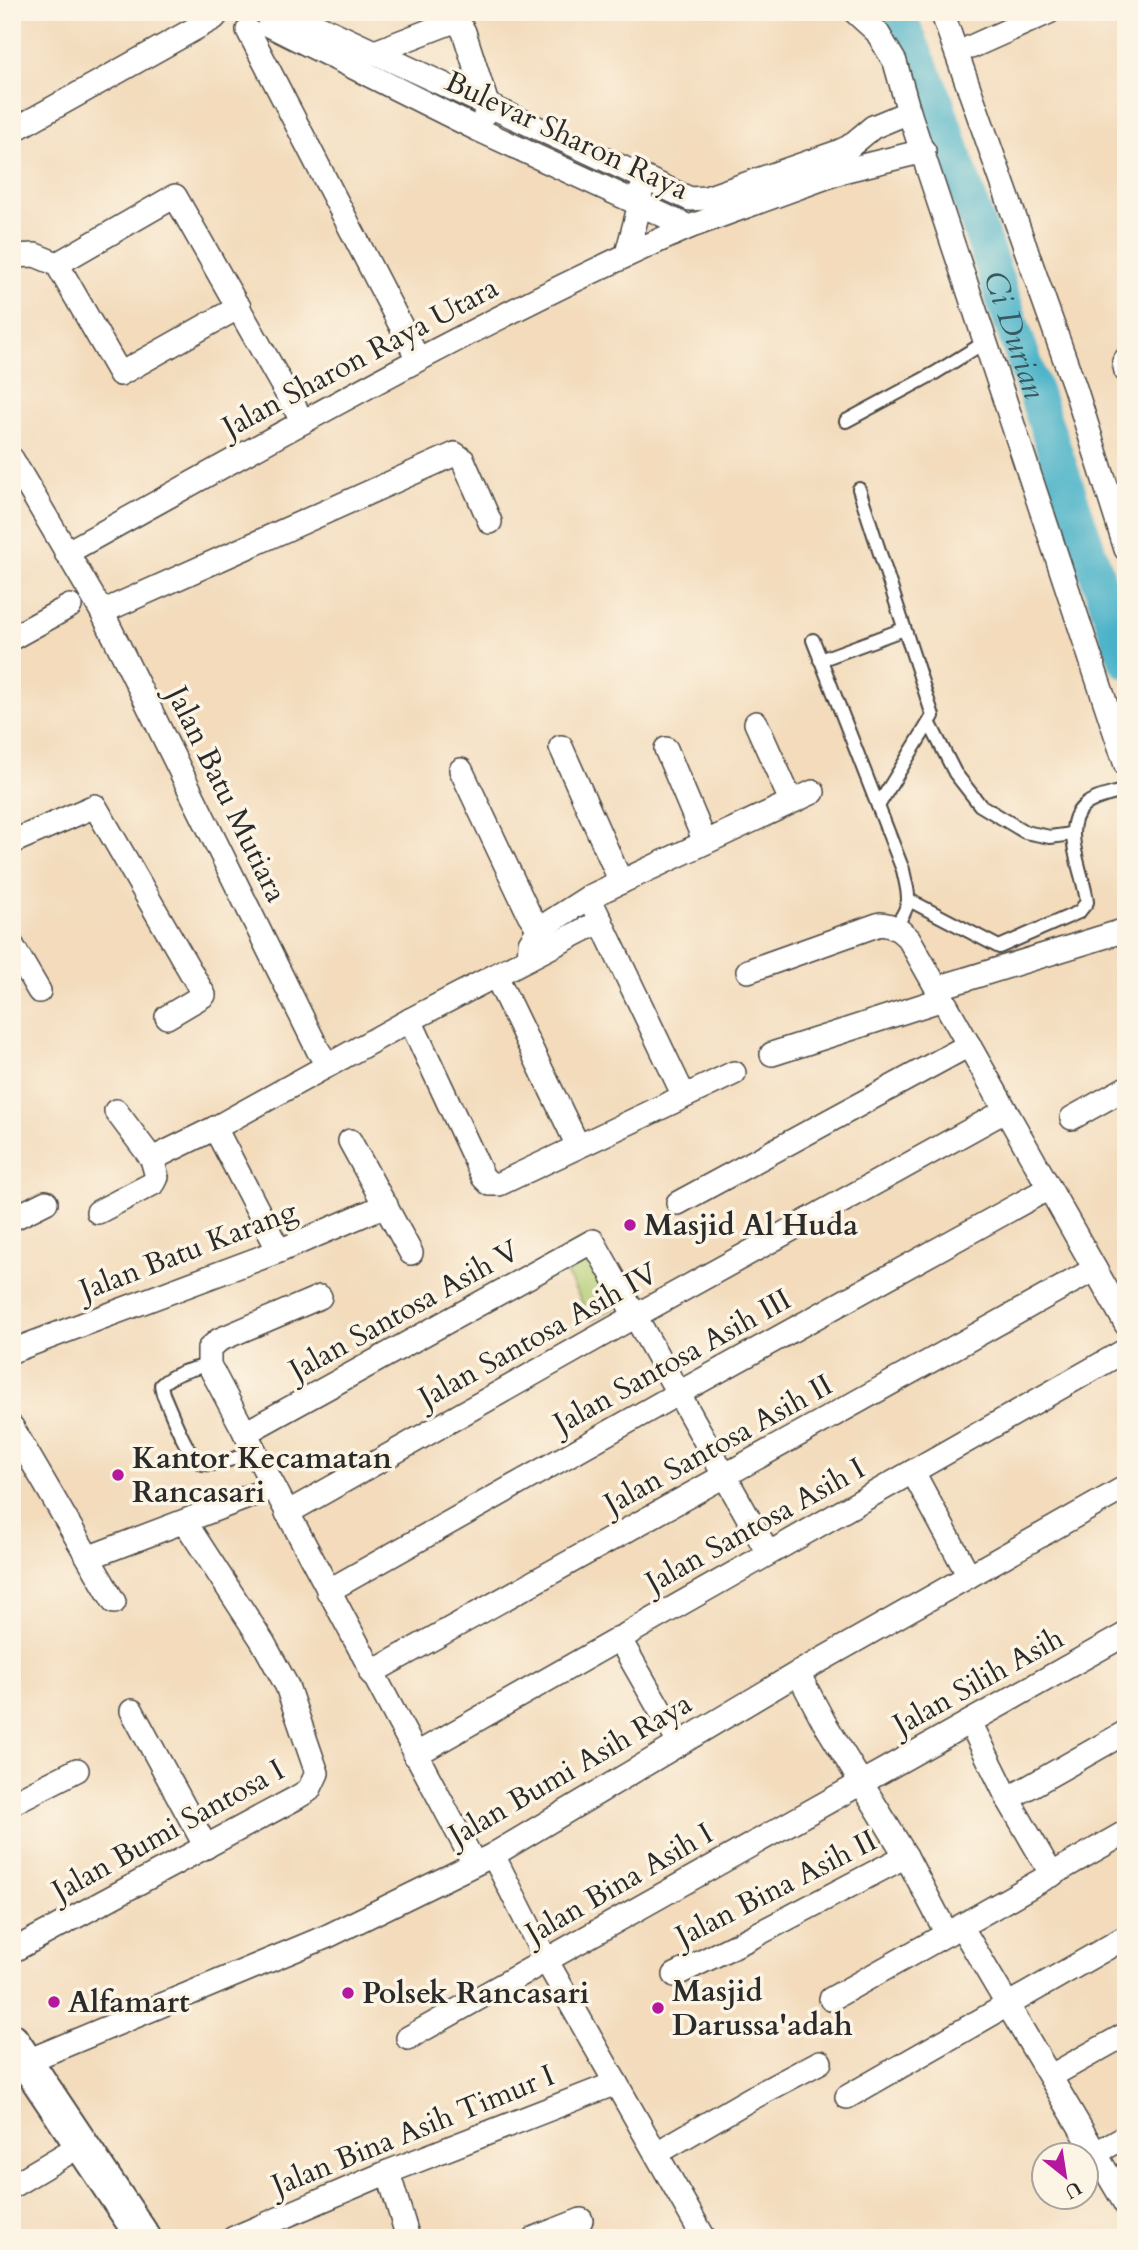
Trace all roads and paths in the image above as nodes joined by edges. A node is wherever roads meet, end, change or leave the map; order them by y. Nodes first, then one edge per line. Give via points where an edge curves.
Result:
1 (288, 12) edge
2 (855, 12) edge
3 (942, 12) edge
4 (1049, 12) edge
5 (245, 23) edge
6 (971, 47) dead end
7 (372, 53) junction
8 (488, 107) junction
9 (909, 112) junction
10 (477, 129) junction
11 (12, 131) edge
12 (924, 151) junction
13 (848, 159) junction
14 (792, 177) junction
15 (642, 178) junction
16 (640, 204) junction
17 (689, 227) junction
18 (12, 238) edge
19 (627, 254) junction
20 (24, 255) edge
21 (57, 264) junction
22 (239, 307) junction
23 (987, 341) junction
24 (418, 359) junction
25 (1126, 359) edge
26 (1126, 371) edge
27 (846, 421) dead end
28 (303, 422) junction
29 (12, 459) edge
30 (859, 489) dead end
31 (490, 522) dead end
32 (1126, 549) edge
33 (66, 552) junction
34 (70, 606) dead end
35 (102, 612) junction
36 (904, 629) junction
37 (12, 638) edge
38 (813, 640) dead end
39 (821, 660) junction
40 (756, 723) dead end
41 (930, 724) junction
42 (561, 747) dead end
43 (666, 749) dead end
44 (1126, 765) edge
45 (461, 770) dead end
46 (1126, 790) edge
47 (813, 792) dead end
48 (791, 801) junction
49 (878, 806) junction
50 (1072, 834) junction
51 (12, 842) edge
52 (705, 842) junction
53 (621, 882) junction
54 (589, 897) junction
55 (909, 900) junction
56 (601, 921) junction
57 (895, 927) junction
58 (539, 929) junction
59 (1126, 930) edge
60 (12, 945) edge
61 (529, 958) junction
62 (748, 971) dead end
63 (496, 976) junction
64 (39, 992) dead end
65 (940, 993) junction
66 (167, 1017) dead end
67 (410, 1020) junction
68 (969, 1045) junction
69 (772, 1054) dead end
70 (328, 1065) junction
71 (734, 1073) dead end
72 (1126, 1088) edge
73 (684, 1097) junction
74 (116, 1111) dead end
75 (1005, 1111) junction
76 (1072, 1118) dead end
77 (215, 1128) junction
78 (350, 1141) dead end
79 (578, 1146) junction
80 (152, 1159) junction
81 (1049, 1188) junction
82 (46, 1202) dead end
83 (678, 1203) dead end
84 (386, 1205) junction
85 (98, 1212) dead end
86 (12, 1219) edge
87 (279, 1251) junction
88 (411, 1253) dead end
89 (1095, 1269) junction
90 (320, 1297) dead end
91 (635, 1316) junction
92 (1126, 1324) edge
93 (1126, 1350) edge
94 (12, 1351) edge
95 (209, 1365) junction
96 (677, 1394) junction
97 (12, 1427) edge
98 (250, 1442) junction
99 (913, 1472) junction
100 (723, 1477) junction
101 (274, 1487) junction
102 (1126, 1487) edge
103 (287, 1513) junction
104 (185, 1522) junction
105 (768, 1553) junction
106 (90, 1557) junction
107 (969, 1576) junction
108 (328, 1591) junction
109 (114, 1602) dead end
110 (1126, 1634) edge
111 (619, 1638) junction
112 (371, 1673) junction
113 (798, 1673) junction
114 (132, 1711) dead end
115 (970, 1722) junction
116 (1126, 1732) edge
117 (679, 1743) junction
118 (415, 1755) junction
119 (77, 1770) dead end
120 (862, 1782) junction
121 (1008, 1799) junction
122 (12, 1803) edge
123 (1126, 1832) edge
124 (206, 1847) junction
125 (906, 1857) junction
126 (484, 1859) junction
127 (1052, 1875) junction
128 (954, 1930) junction
129 (1126, 1937) edge
130 (12, 1951) edge
131 (546, 1960) junction
132 (675, 1975) dead end
133 (831, 1999) dead end
134 (1009, 2004) junction
135 (1126, 2034) edge
136 (408, 2038) dead end
137 (19, 2052) edge
138 (820, 2062) dead end
139 (1051, 2076) junction
140 (616, 2083) junction
141 (847, 2096) dead end
142 (1126, 2136) edge
143 (1090, 2142) edge
144 (81, 2145) junction
145 (1100, 2151) edge
146 (657, 2153) junction
147 (1100, 2160) edge
148 (387, 2172) junction
149 (12, 2186) edge
150 (1126, 2205) edge
151 (581, 2220) dead end
152 (144, 2238) edge
153 (234, 2238) edge
154 (408, 2238) edge
155 (535, 2238) edge
156 (704, 2238) edge

1 - 7 street, Bulevar Sharon Raya
2 - 9 street via 877,32 895,62
3 - 32 street via 1075,388
4 - 6 street
5 - 10 street, Bulevar Sharon Raya
5 - 11 street
5 - 24 street
7 - 8 street, Bulevar Sharon Raya
7 - 8 street via 456,23 464,32
8 - 10 street
8 - 15 street, Bulevar Sharon Raya
9 - 12 street
9 - 13 street via 873,127
10 - 16 street, Bulevar Sharon Raya
12 - 13 street, Bulevar Sharon Raya
12 - 23 street
13 - 14 street, Bulevar Sharon Raya
14 - 15 street, Bulevar Sharon Raya via 690,199
14 - 17 street, Bulevar Sharon Raya
15 - 16 street
16 - 17 street, Bulevar Sharon Raya
16 - 19 street
17 - 19 street, Jalan Sharon Raya Utara
18 - 20 street via 24,243
19 - 24 street, Jalan Sharon Raya Utara
20 - 21 street
21 - 22 street via 120,374
21 - 22 street via 175,196
22 - 28 street
23 - 27 lane
23 - 44 street
24 - 28 street, Jalan Sharon Raya Utara
25 - 26 street
28 - 33 street, Jalan Sharon Raya Utara
29 - 33 street, Jalan Batu Mutiara
30 - 36 lane
31 - 35 street via 463,460 455,454
33 - 35 street, Jalan Batu Mutiara
34 - 37 street
35 - 70 street, Jalan Batu Mutiara
36 - 39 lane
36 - 41 lane via 932,708
38 - 39 lane
39 - 49 lane
40 - 48 street
41 - 49 lane
41 - 50 lane via 955,773 980,805 1025,832 1049,837
42 - 53 street
43 - 52 street
45 - 58 street
46 - 50 lane via 1085,804 1073,819
47 - 48 street
48 - 52 street
49 - 55 lane via 903,870
50 - 55 lane via 1087,902 1079,912 1005,945 999,947
51 - 66 street via 96,806 204,995
52 - 53 street
53 - 54 street
54 - 56 street
54 - 58 street
55 - 57 lane
56 - 61 street
56 - 73 street
57 - 62 street via 880,924
57 - 65 street via 909,939
58 - 61 street via 530,943
59 - 65 street
60 - 64 street
61 - 63 street
63 - 67 street
63 - 79 street
65 - 68 street
65 - 69 street
67 - 70 street
67 - 79 street via 490,1184 499,1184
68 - 75 street
68 - 83 street
70 - 77 street
71 - 73 street
72 - 76 street
73 - 79 street
74 - 80 street
75 - 81 street
75 - 91 street, Jalan Santosa Asih IV
77 - 80 street
77 - 87 street
78 - 84 street
80 - 85 street via 154,1182
81 - 89 street
81 - 96 street, Jalan Santosa Asih III
82 - 86 street
84 - 87 street, Jalan Batu Karang
84 - 88 street
87 - 94 street, Jalan Batu Karang
89 - 92 street
89 - 100 street, Jalan Santosa Asih II
90 - 95 street via 219,1340 209,1349
91 - 96 street
91 - 98 street, Jalan Santosa Asih V via 593,1241
91 - 103 street, Jalan Santosa Asih IV
93 - 99 street, Jalan Santosa Asih I
95 - 98 street
95 - 98 lane via 161,1385 191,1453 205,1464 233,1459
96 - 100 street
96 - 108 street, Jalan Santosa Asih III
97 - 106 street
98 - 101 street
99 - 105 street, Jalan Santosa Asih I
99 - 107 street
100 - 105 street
100 - 112 street, Jalan Santosa Asih II
101 - 103 street
101 - 104 street
102 - 107 street, Jalan Bumi Asih Raya
103 - 108 street
104 - 106 street
104 - 124 street, Jalan Bumi Santosa I via 287,1686 317,1773 310,1790
105 - 111 street, Jalan Santosa Asih I
106 - 109 street
107 - 113 street, Jalan Bumi Asih Raya
108 - 112 street
110 - 115 street, Jalan Silih Asih
111 - 117 street
111 - 118 street, Jalan Santosa Asih I
112 - 118 street
113 - 117 street, Jalan Bumi Asih Raya
113 - 120 street
114 - 124 street
115 - 120 street, Jalan Silih Asih
115 - 121 street
116 - 121 street
117 - 126 street, Jalan Bumi Asih Raya
118 - 126 street
119 - 122 street
120 - 125 street
120 - 131 street, Jalan Bina Asih I
121 - 127 street
123 - 127 street
124 - 130 street, Jalan Bumi Santosa I
125 - 128 street
125 - 132 street, Jalan Bina Asih II
126 - 131 street
126 - 137 street, Jalan Bumi Asih Raya via 328,1936
127 - 128 street
128 - 133 street
128 - 134 street
129 - 134 street
131 - 136 street, Jalan Bina Asih I
131 - 140 street
134 - 139 street
134 - 141 street
135 - 139 street
137 - 144 street
138 - 146 street
139 - 143 street
140 - 146 street
140 - 148 street, Jalan Bina Asih Timur I
142 - 145 street
144 - 149 street
144 - 152 street
146 - 156 street
147 - 150 street
148 - 153 street, Jalan Bina Asih Timur I
148 - 154 street
151 - 155 street

